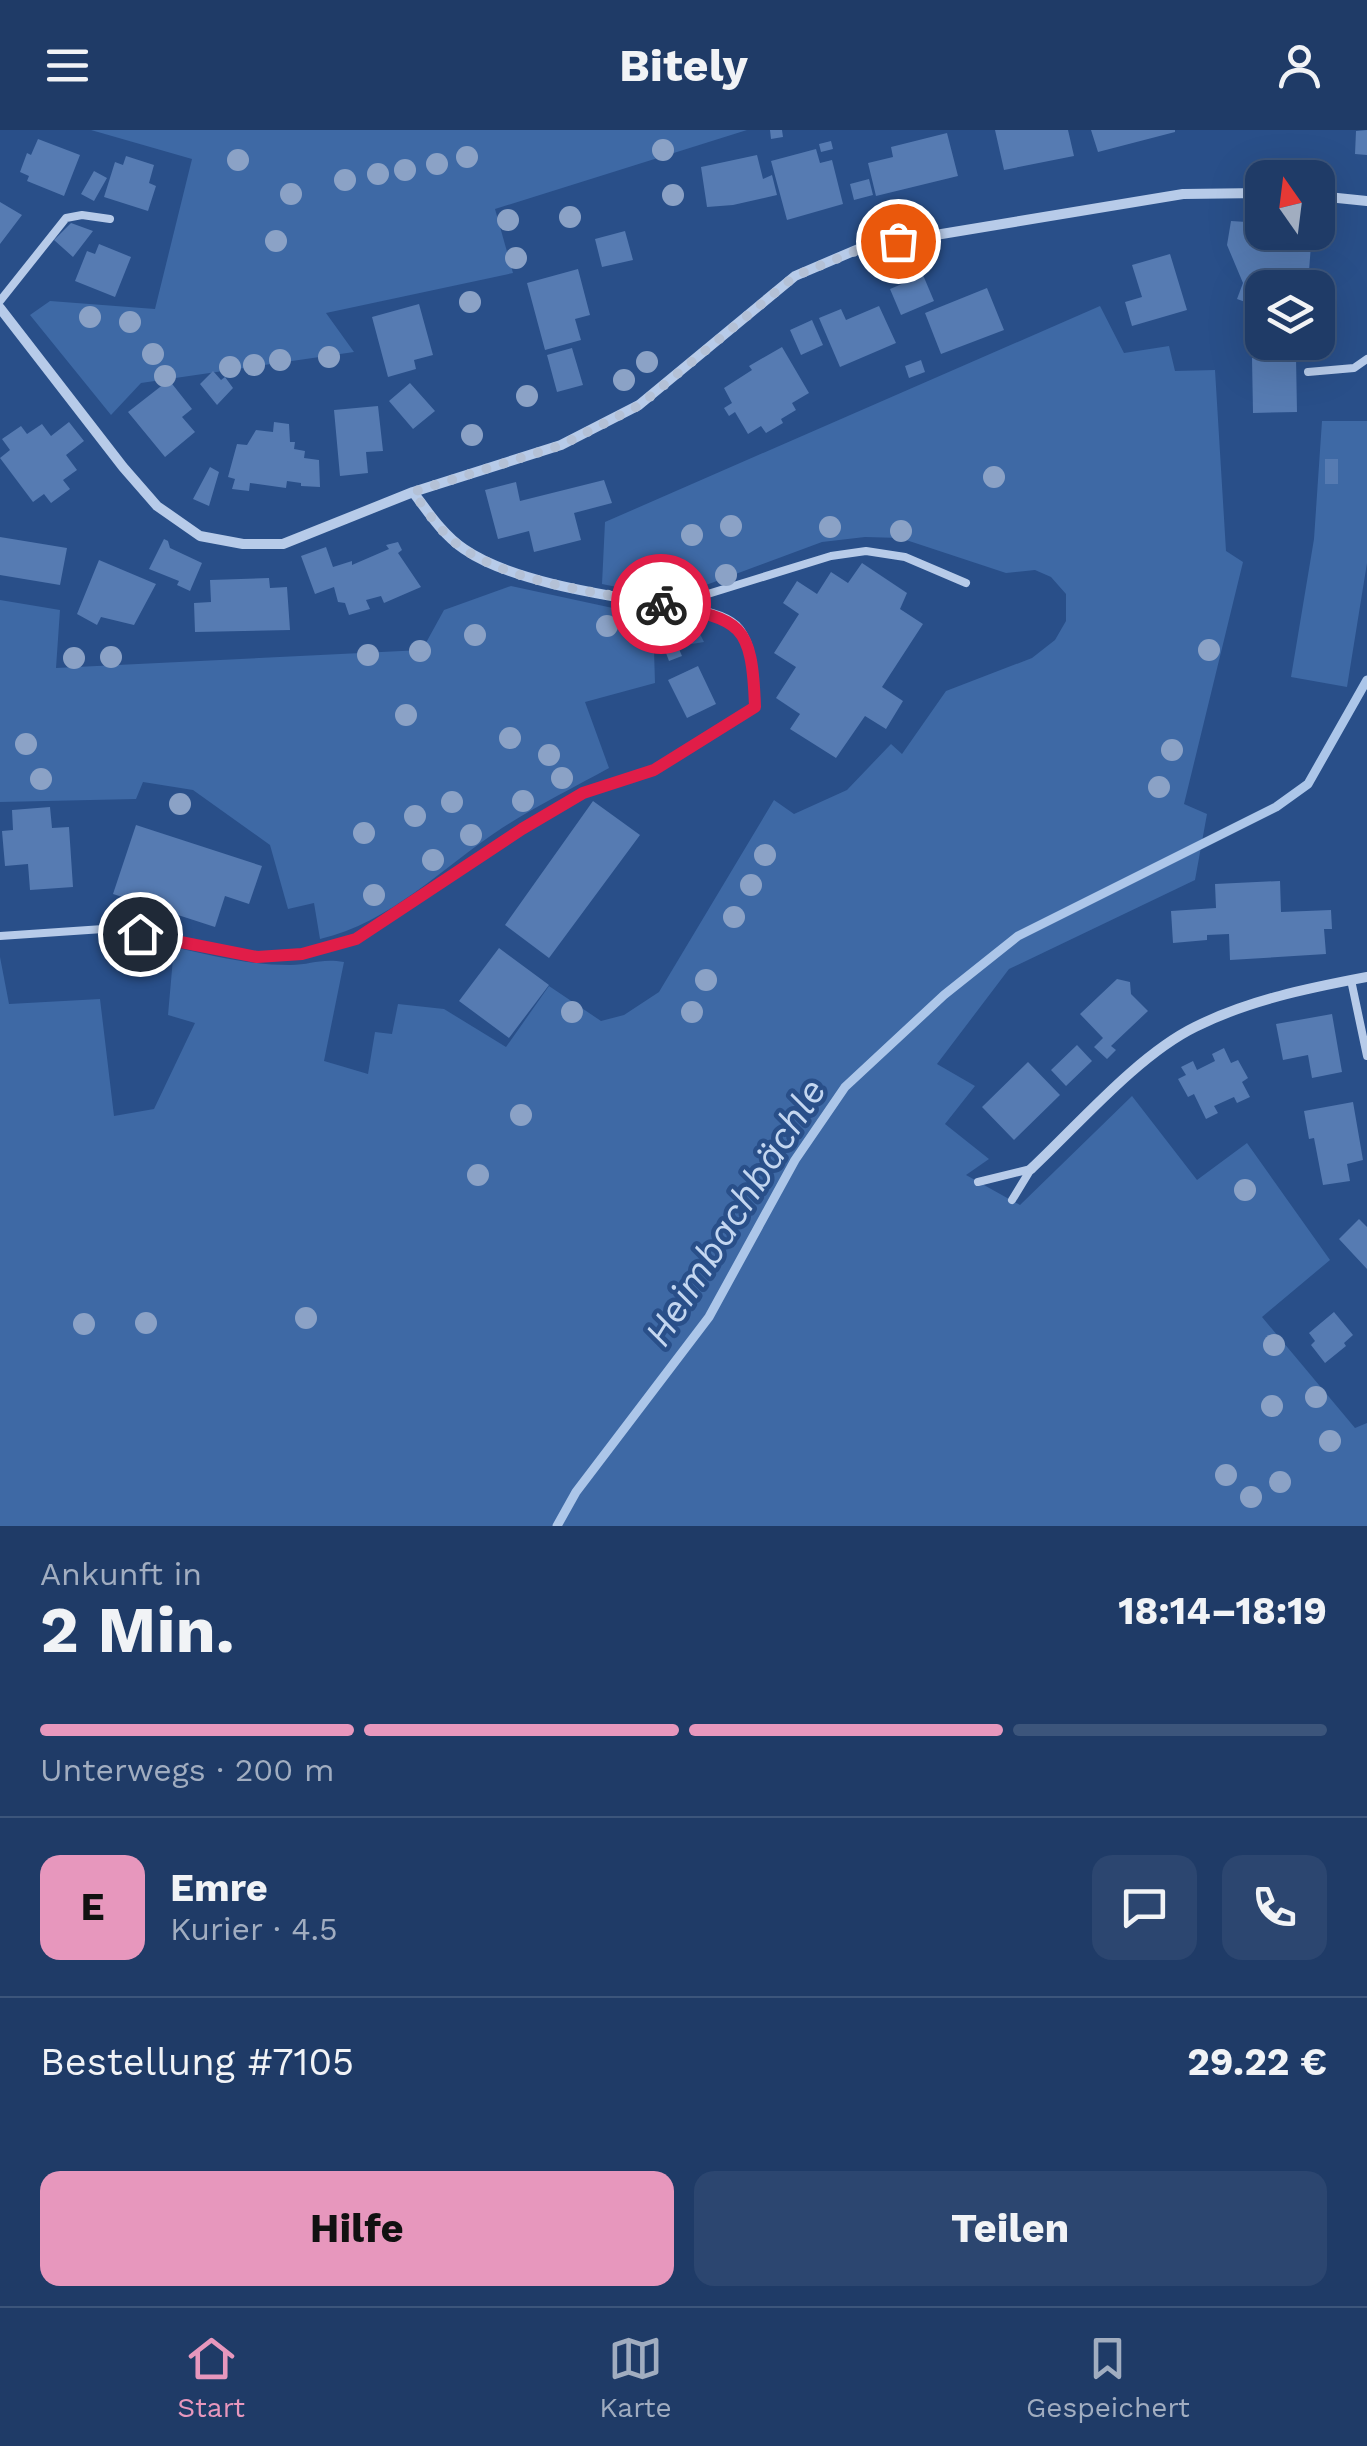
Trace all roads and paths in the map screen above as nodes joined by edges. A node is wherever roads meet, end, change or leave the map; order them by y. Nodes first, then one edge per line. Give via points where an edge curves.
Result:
1 (1245, 194) edge
2 (1335, 197) edge
3 (1367, 200) edge
4 (110, 219) dead end
5 (0, 305) edge
6 (1367, 358) edge
7 (1308, 372) dead end
8 (413, 492) junction
9 (966, 582) dead end
10 (668, 606) junction
11 (755, 707) joint
12 (0, 936) edge
13 (1367, 977) edge
14 (1351, 980) junction
15 (1367, 1056) edge
16 (1031, 1169) junction
17 (978, 1182) dead end
18 (1012, 1200) dead end

1 - 8 street via 1183,194 863,248 795,276 640,405 562,445
2 - 3 street
4 - 5 lane via 66,218
5 - 8 street via 157,506 200,536 284,544
6 - 7 lane via 1354,368
8 - 10 street via 451,538 494,564
9 - 10 lane via 906,557 866,550
10 - 11 street via 734,623 754,674
11 - 12 lane via 654,770 583,793 356,939 328,950 257,957 102,929
13 - 14 street
14 - 15 lane
14 - 16 street via 1272,997 1193,1028 1144,1062
16 - 17 lane
16 - 18 lane

